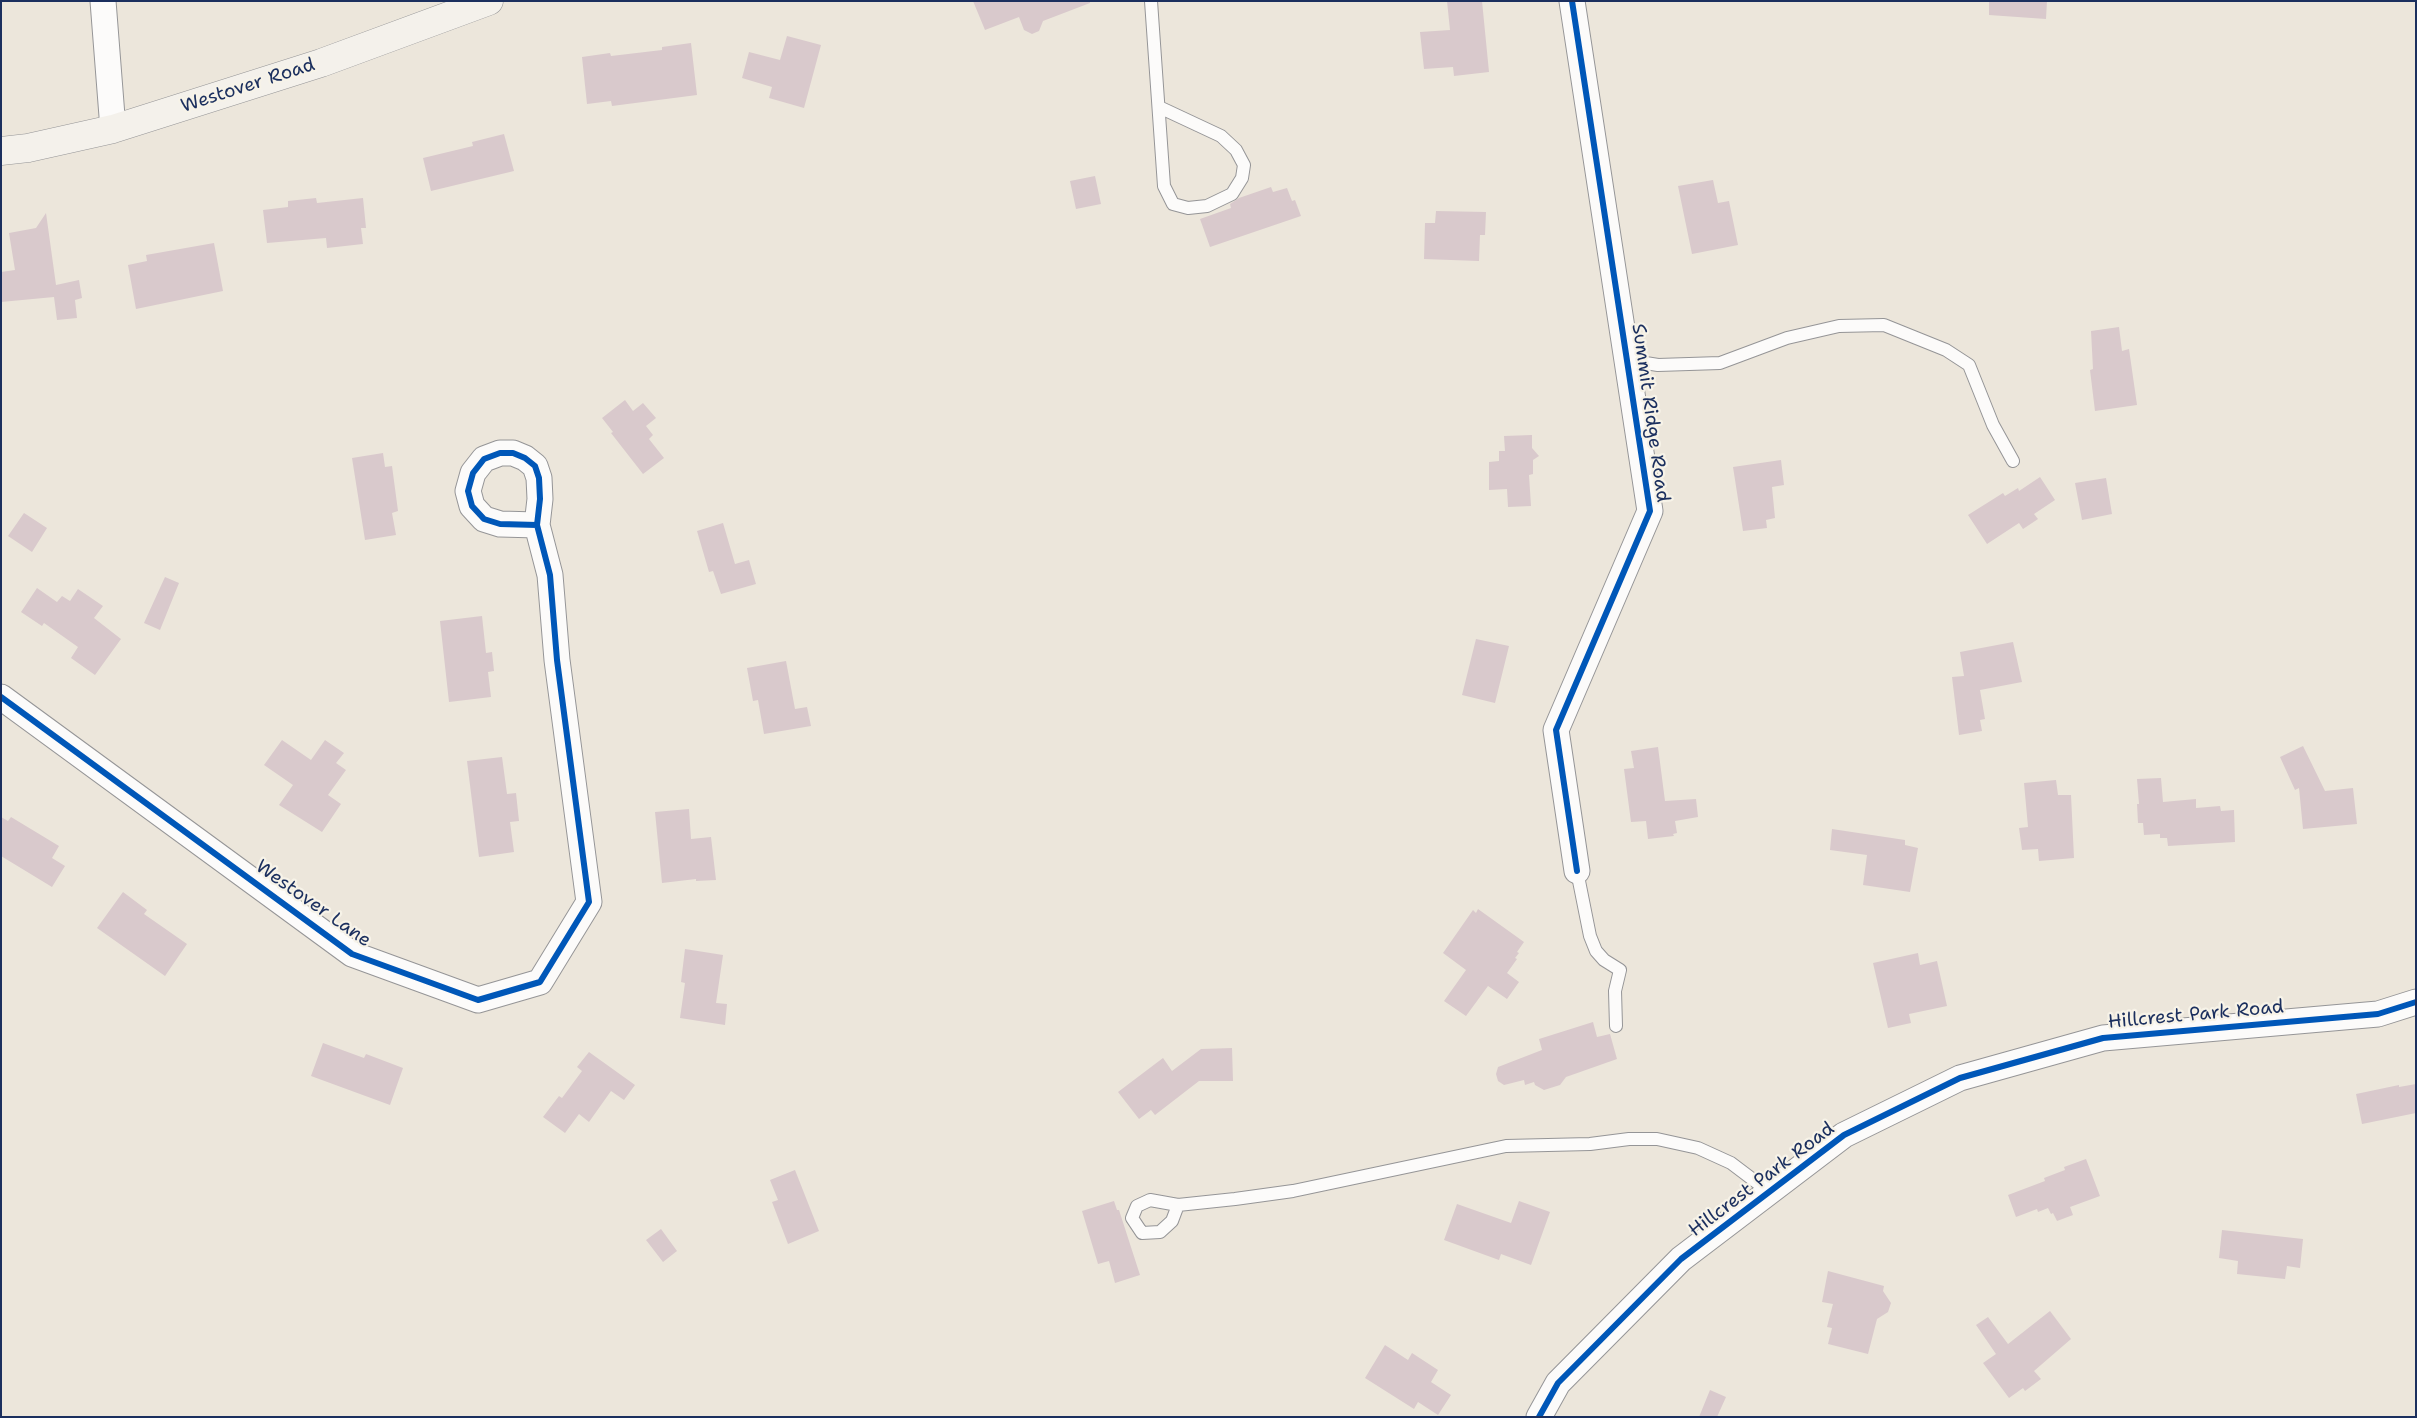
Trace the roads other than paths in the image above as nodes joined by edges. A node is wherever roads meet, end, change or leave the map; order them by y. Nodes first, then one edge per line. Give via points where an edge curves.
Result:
1 (104, 1) edge
2 (489, 1) edge
3 (1151, 1) edge
4 (1572, 1) edge
5 (1159, 107) junction
6 (114, 129) junction
7 (1, 150) edge
8 (1627, 360) junction
9 (2012, 461) dead end
10 (537, 525) dead end
11 (1, 697) edge
12 (1577, 872) joint
13 (2416, 1002) edge
14 (1616, 1026) dead end
15 (1768, 1192) junction
16 (1178, 1205) dead end
17 (1539, 1417) edge

1 - 6 street
2 - 6 street, Westover Road via 321,63
3 - 5 lane
4 - 8 street, Summit Ridge Road
5 - 5 lane via 1164,186 1173,204 1188,208 1207,206 1232,194 1242,178 1244,165 1236,150 1222,136
6 - 7 street, Westover Road via 28,148
8 - 9 lane via 1658,365 1720,363 1787,338 1839,326 1884,325 1946,350 1969,365 1993,426
8 - 12 street, Summit Ridge Road via 1650,511 1556,730
10 - 11 street, Westover Lane via 550,575 557,660 589,902 540,982 478,1000 352,954
12 - 14 lane via 1590,936 1596,950 1604,960 1620,970 1615,991
13 - 15 street, Hillcrest Park Road via 2378,1014 2103,1038 1960,1078 1844,1135
15 - 16 lane via 1731,1163 1698,1148 1657,1139 1628,1139 1590,1144 1506,1146 1293,1190
15 - 17 street, Hillcrest Park Road via 1681,1259 1627,1312 1558,1383

